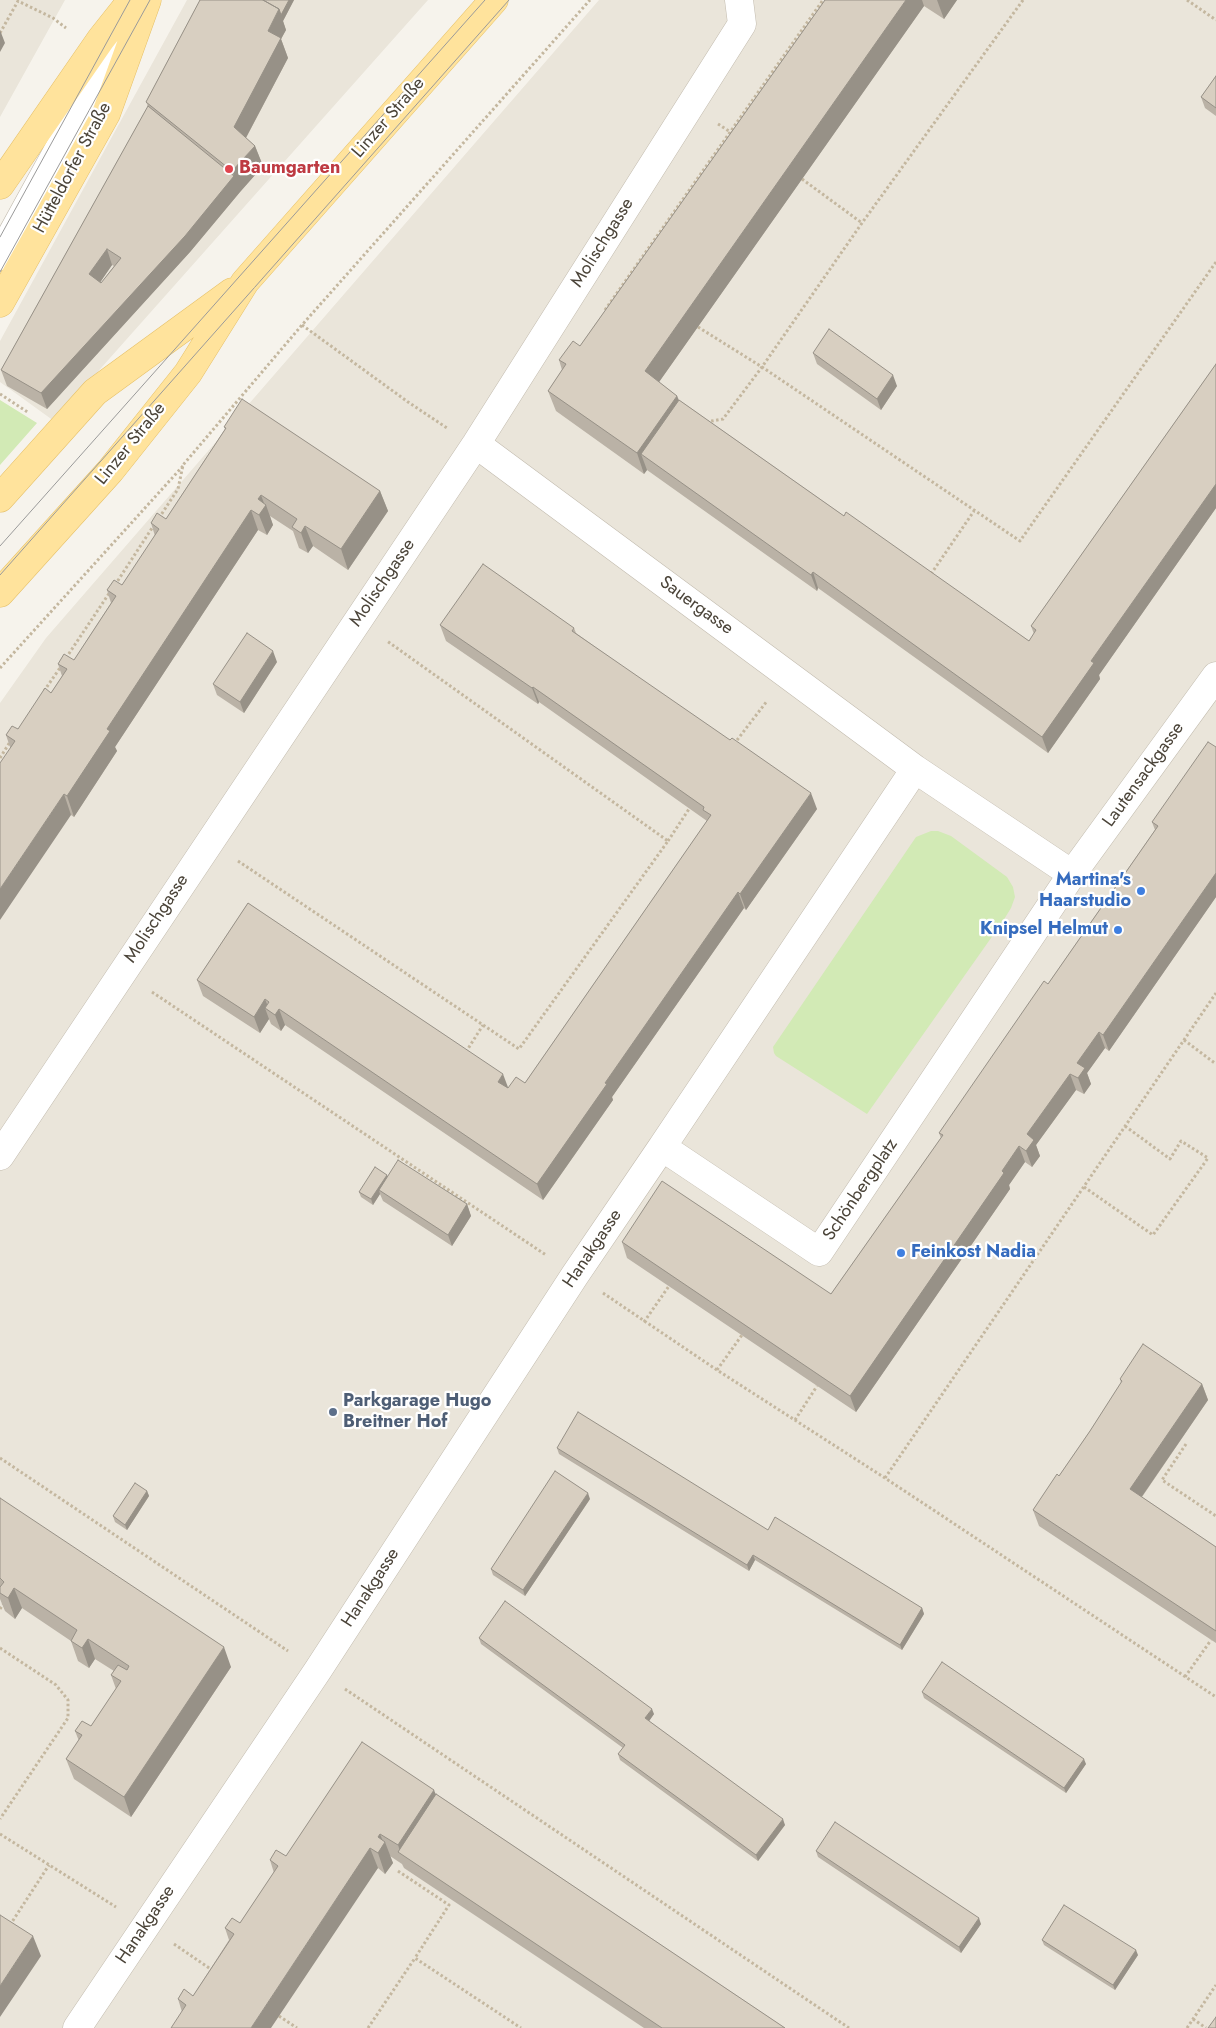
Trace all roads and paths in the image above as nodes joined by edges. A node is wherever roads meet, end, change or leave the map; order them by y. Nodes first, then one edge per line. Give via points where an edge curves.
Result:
1 (132, 0) edge
2 (140, 0) edge
3 (147, 0) edge
4 (494, 0) edge
5 (590, 0) edge
6 (739, 0) edge
7 (823, 0) edge
8 (1023, 0) edge
9 (1187, 0) edge
10 (1216, 20) edge
11 (0, 33) edge
12 (94, 50) junction
13 (730, 132) junction
14 (738, 137) edge
15 (802, 179) edge
16 (0, 185) edge
17 (862, 223) junction
18 (0, 256) edge
19 (1216, 262) edge
20 (245, 282) junction
21 (0, 303) edge
22 (602, 315) edge
23 (302, 325) junction
24 (698, 327) edge
25 (762, 367) junction
26 (704, 422) edge
27 (439, 424) dead end
28 (476, 444) junction
29 (183, 465) junction
30 (0, 498) edge
31 (974, 511) junction
32 (927, 579) edge
33 (0, 593) edge
34 (358, 620) junction
35 (0, 668) edge
36 (1216, 676) edge
37 (42, 694) edge
38 (764, 704) dead end
39 (13, 738) edge
40 (0, 749) edge
41 (729, 751) edge
42 (4, 752) junction
43 (0, 758) edge
44 (915, 768) junction
45 (689, 809) edge
46 (208, 841) junction
47 (668, 841) junction
48 (1072, 874) junction
49 (123, 972) junction
50 (1216, 993) edge
51 (483, 1025) junction
52 (1184, 1040) junction
53 (462, 1058) edge
54 (1216, 1064) edge
55 (1125, 1126) junction
56 (662, 1147) junction
57 (0, 1156) edge
58 (1084, 1187) junction
59 (575, 1275) junction
60 (669, 1286) edge
61 (644, 1322) junction
62 (742, 1335) edge
63 (717, 1370) junction
64 (817, 1386) edge
65 (795, 1420) junction
66 (1186, 1444) dead end
67 (0, 1458) edge
68 (884, 1478) junction
69 (1216, 1516) edge
70 (7, 1598) edge
71 (0, 1609) edge
72 (1211, 1640) edge
73 (0, 1648) edge
74 (318, 1670) junction
75 (1185, 1677) junction
76 (1216, 1697) edge
77 (0, 1819) edge
78 (0, 1834) edge
79 (49, 1865) junction
80 (398, 1871) edge
81 (146, 1925) junction
82 (10, 1926) edge
83 (415, 1958) junction
84 (217, 1974) edge
85 (1216, 1985) edge
86 (279, 2016) edge
87 (1193, 2019) junction
88 (516, 2027) edge
89 (77, 2028) edge
90 (297, 2028) edge
91 (368, 2028) edge
92 (521, 2028) edge
93 (849, 2028) edge
94 (1187, 2028) edge
95 (1206, 2028) edge

1 - 12 main road
2 - 18 street
3 - 21 main road, Hütteldorfer Straße via 106,114
4 - 20 main road, Linzer Straße
5 - 23 path
6 - 28 street, Molischgasse via 742,24
7 - 13 path
8 - 17 path
9 - 10 path
11 - 12 path via 18,1 53,18
12 - 16 main road
13 - 14 path
13 - 22 path
15 - 17 path
17 - 25 path
19 - 31 path via 1020,541
20 - 30 main road, Linzer Straße via 95,392
20 - 33 main road, Linzer Straße via 188,372 110,471
23 - 27 path
23 - 29 path
24 - 25 path
25 - 26 path via 723,419
25 - 31 path
28 - 34 street, Molischgasse
28 - 44 street, Sauergasse
29 - 35 path
29 - 37 path via 178,489
31 - 32 path
34 - 46 street, Molischgasse
34 - 47 path
36 - 48 street, Lautensackgasse
38 - 41 path
39 - 42 path
40 - 42 path
42 - 43 path
44 - 48 street
44 - 56 street
45 - 47 path
46 - 49 street, Molischgasse
46 - 51 path
47 - 51 path via 519,1049
48 - 56 street, Schönbergplatz via 819,1252
49 - 57 street, Molischgasse
49 - 59 path
50 - 52 path
51 - 53 path
52 - 54 path
52 - 55 path
55 - 58 path
55 - 58 path via 1170,1158 1181,1141 1208,1158 1152,1235
56 - 59 street, Hanakgasse
58 - 68 path
59 - 61 path
59 - 74 street, Hanakgasse
60 - 61 path
61 - 63 path
62 - 63 path
63 - 65 path
64 - 65 path
65 - 68 path
66 - 69 path via 1162,1480
67 - 74 path
68 - 75 path
70 - 71 path
72 - 75 path
73 - 77 path via 56,1685 68,1700 68,1718
74 - 81 street, Hanakgasse
74 - 93 path
75 - 76 path
78 - 79 path
79 - 81 path
79 - 82 path
80 - 83 path via 449,1905
81 - 84 path
81 - 89 street, Hanakgasse
83 - 88 path
83 - 91 path
85 - 87 path
86 - 90 path
87 - 94 path
87 - 95 path
88 - 92 path

